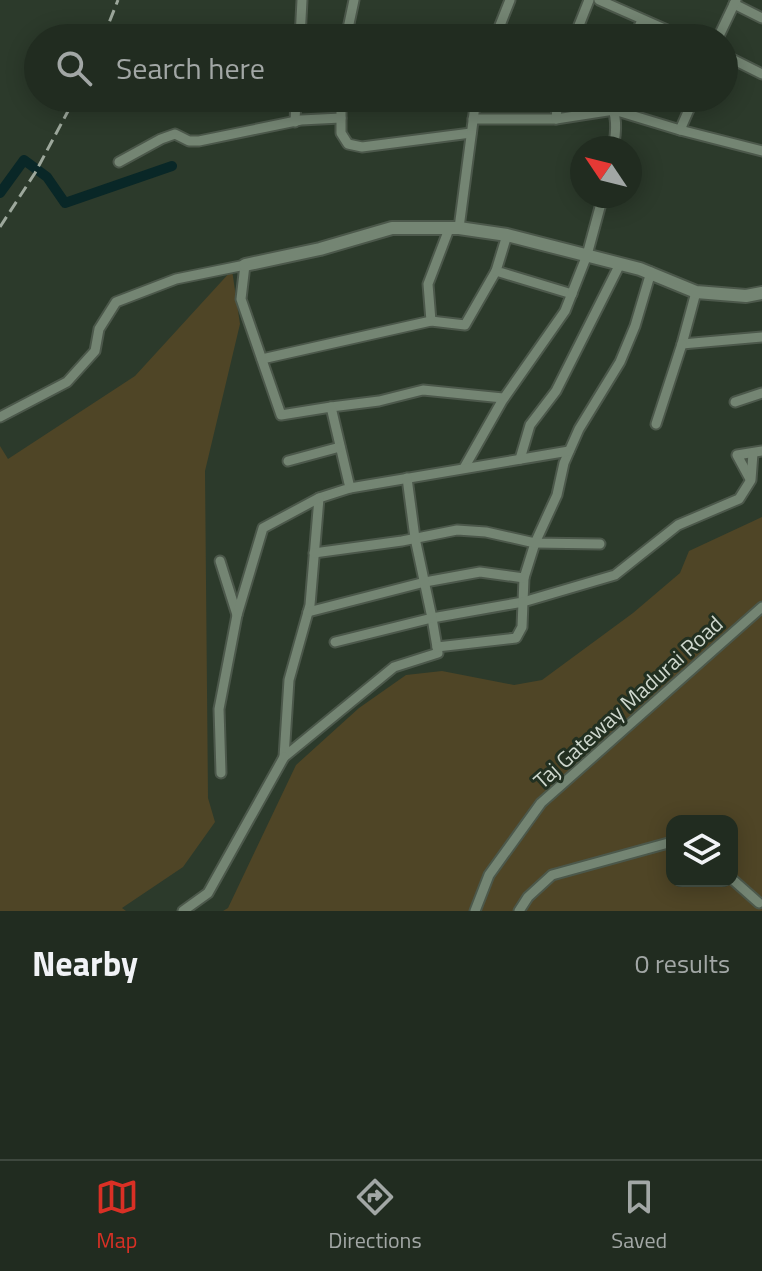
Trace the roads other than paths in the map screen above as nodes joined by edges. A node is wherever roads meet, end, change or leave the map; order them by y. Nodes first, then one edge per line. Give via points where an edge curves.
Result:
1 (302, 0) edge
2 (354, 0) edge
3 (510, 0) edge
4 (589, 0) edge
5 (599, 0) edge
6 (735, 2) edge
7 (762, 18) edge
8 (642, 20) junction
9 (301, 24) edge
10 (349, 24) edge
11 (501, 24) edge
12 (580, 24) edge
13 (640, 24) edge
14 (652, 24) edge
15 (725, 24) edge
16 (738, 62) edge
17 (762, 74) edge
18 (295, 112) edge
19 (341, 112) edge
20 (474, 112) edge
21 (557, 112) edge
22 (601, 112) edge
23 (614, 112) edge
24 (621, 112) edge
25 (688, 112) edge
26 (341, 118) junction
27 (473, 119) junction
28 (556, 119) junction
29 (295, 122) junction
30 (680, 130) junction
31 (471, 133) junction
32 (616, 136) edge
33 (762, 151) edge
34 (119, 162) dead end
35 (600, 208) edge
36 (454, 228) junction
37 (507, 235) junction
38 (587, 255) junction
39 (620, 264) junction
40 (245, 265) junction
41 (496, 271) junction
42 (651, 272) junction
43 (696, 292) junction
44 (762, 293) edge
45 (572, 294) junction
46 (431, 321) junction
47 (762, 337) edge
48 (682, 344) junction
49 (262, 359) junction
50 (762, 393) edge
51 (503, 398) junction
52 (735, 402) dead end
53 (331, 407) junction
54 (0, 417) edge
55 (656, 424) dead end
56 (340, 447) junction
57 (569, 451) junction
58 (758, 452) edge
59 (520, 459) junction
60 (288, 461) dead end
61 (464, 468) junction
62 (407, 478) junction
63 (751, 480) junction
64 (350, 488) junction
65 (319, 498) junction
66 (415, 538) junction
67 (535, 543) junction
68 (600, 544) dead end
69 (314, 553) junction
70 (220, 561) dead end
71 (524, 578) junction
72 (425, 582) junction
73 (523, 602) junction
74 (762, 607) edge
75 (308, 612) junction
76 (237, 615) junction
77 (432, 618) junction
78 (335, 642) dead end
79 (437, 647) junction
80 (284, 757) junction
81 (221, 773) dead end
82 (666, 844) edge
83 (738, 884) edge
84 (759, 903) dead end
85 (183, 911) edge
86 (475, 911) edge
87 (519, 911) edge

1 - 9 street
2 - 10 street
3 - 11 street
4 - 12 street
5 - 8 street
6 - 7 street
6 - 15 street
8 - 13 street
8 - 14 street
16 - 17 street
18 - 29 street
19 - 26 street
20 - 27 street
21 - 28 street
22 - 28 street
23 - 32 street
24 - 30 street
25 - 30 street
26 - 29 street
26 - 31 street via 348,144 362,147
27 - 28 street
27 - 31 street
29 - 34 street via 199,141 175,134
30 - 33 street
31 - 36 street
35 - 38 street
36 - 37 street
36 - 40 street via 392,228
36 - 46 street via 428,284
37 - 38 street
37 - 41 street
38 - 39 street
38 - 45 street
39 - 42 street
39 - 59 street via 556,391 530,425
40 - 49 street via 241,299
40 - 54 street via 176,279 116,302 99,329 95,351 67,382
41 - 45 street
41 - 46 street via 465,325
42 - 43 street
42 - 57 street via 620,362
43 - 44 street
43 - 48 street
45 - 51 street
46 - 49 street
47 - 48 street
48 - 55 street
49 - 53 street via 281,415
50 - 52 street
51 - 53 street via 423,390
51 - 61 street
53 - 56 street
56 - 60 street
56 - 64 street
57 - 59 street
57 - 67 street
58 - 63 street
58 - 63 street via 737,455
59 - 61 street
61 - 62 street
62 - 64 street
62 - 66 street
63 - 73 street via 739,499 678,525 615,575
64 - 65 street
65 - 69 street
65 - 76 street via 263,528
66 - 67 street via 457,530
66 - 69 street
66 - 72 street
67 - 68 street
67 - 71 street
69 - 75 street
70 - 76 street
71 - 72 street via 480,572
71 - 73 street
72 - 75 street
72 - 77 street
73 - 77 street
73 - 79 street via 516,638
74 - 86 street, Taj Gateway Madurai Road via 541,803 489,875
75 - 80 street via 289,680
76 - 81 street via 219,709
77 - 78 street
77 - 79 street
79 - 80 street via 438,653 394,667
80 - 85 street via 208,893
82 - 87 street via 552,875
83 - 84 street

